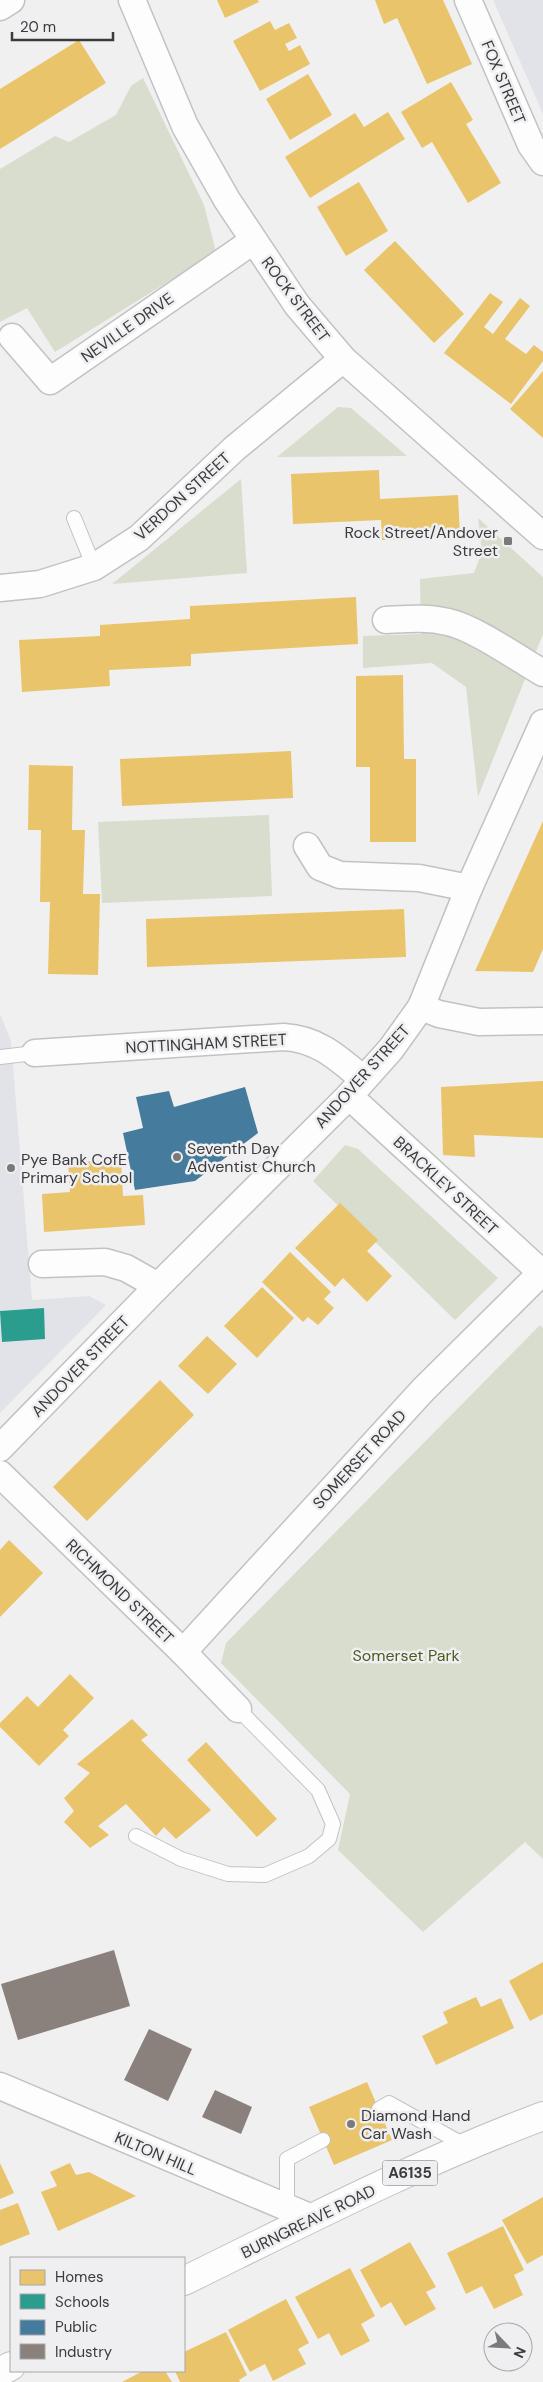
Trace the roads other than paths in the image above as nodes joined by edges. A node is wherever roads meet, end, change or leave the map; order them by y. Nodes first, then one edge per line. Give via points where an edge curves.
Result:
1 (11, 0) edge
2 (132, 0) edge
3 (468, 0) edge
4 (0, 7) edge
5 (543, 162) edge
6 (253, 240) junction
7 (12, 337) dead end
8 (343, 359) junction
9 (74, 518) dead end
10 (543, 536) edge
11 (94, 567) junction
12 (0, 588) edge
13 (386, 620) dead end
14 (543, 673) edge
15 (543, 723) edge
16 (307, 846) dead end
17 (469, 888) junction
18 (422, 1007) junction
19 (543, 1021) edge
20 (35, 1053) joint
21 (0, 1057) edge
22 (356, 1087) junction
23 (42, 1264) dead end
24 (542, 1274) edge
25 (158, 1286) junction
26 (0, 1448) edge
27 (0, 1474) edge
28 (183, 1652) junction
29 (238, 1709) joint
30 (136, 1836) dead end
31 (0, 2086) edge
32 (379, 2109) dead end
33 (543, 2116) edge
34 (323, 2140) dead end
35 (468, 2146) junction
36 (287, 2208) junction
37 (312, 2218) junction
38 (185, 2281) edge

1 - 4 street
2 - 6 street, ROCK STREET via 185,126
3 - 5 street, FOX STREET via 530,145
6 - 7 street, NEVILLE DRIVE via 50,381
6 - 8 street, ROCK STREET via 297,305
8 - 10 street, ROCK STREET
8 - 11 street, VERDON STREET via 235,448 139,538
9 - 11 lane
11 - 12 street, VERDON STREET via 40,584
13 - 14 street via 450,622
15 - 17 street, ANDOVER STREET
16 - 17 street via 320,867 340,875 419,878
17 - 18 street, ANDOVER STREET
18 - 19 street via 479,1022
18 - 22 street, ANDOVER STREET via 391,1049
20 - 21 lane
20 - 22 street, NOTTINGHAM STREET via 303,1038 322,1048
22 - 24 street, BRACKLEY STREET
22 - 25 street, ANDOVER STREET
23 - 25 street via 105,1262 126,1268
24 - 28 street, SOMERSET ROAD via 423,1390
25 - 26 street, ANDOVER STREET
27 - 28 street, RICHMOND STREET
28 - 29 street, RICHMOND STREET
29 - 30 lane via 318,1790 333,1824 329,1839 309,1856 266,1875 228,1874 181,1859
31 - 36 street, KILTON HILL
32 - 35 lane via 389,2103
33 - 35 main road, BURNGREAVE ROAD / A6135
34 - 36 lane via 287,2159
35 - 37 main road, BURNGREAVE ROAD / A6135
36 - 37 street, KILTON HILL
37 - 38 main road, BURNGREAVE ROAD / A6135

